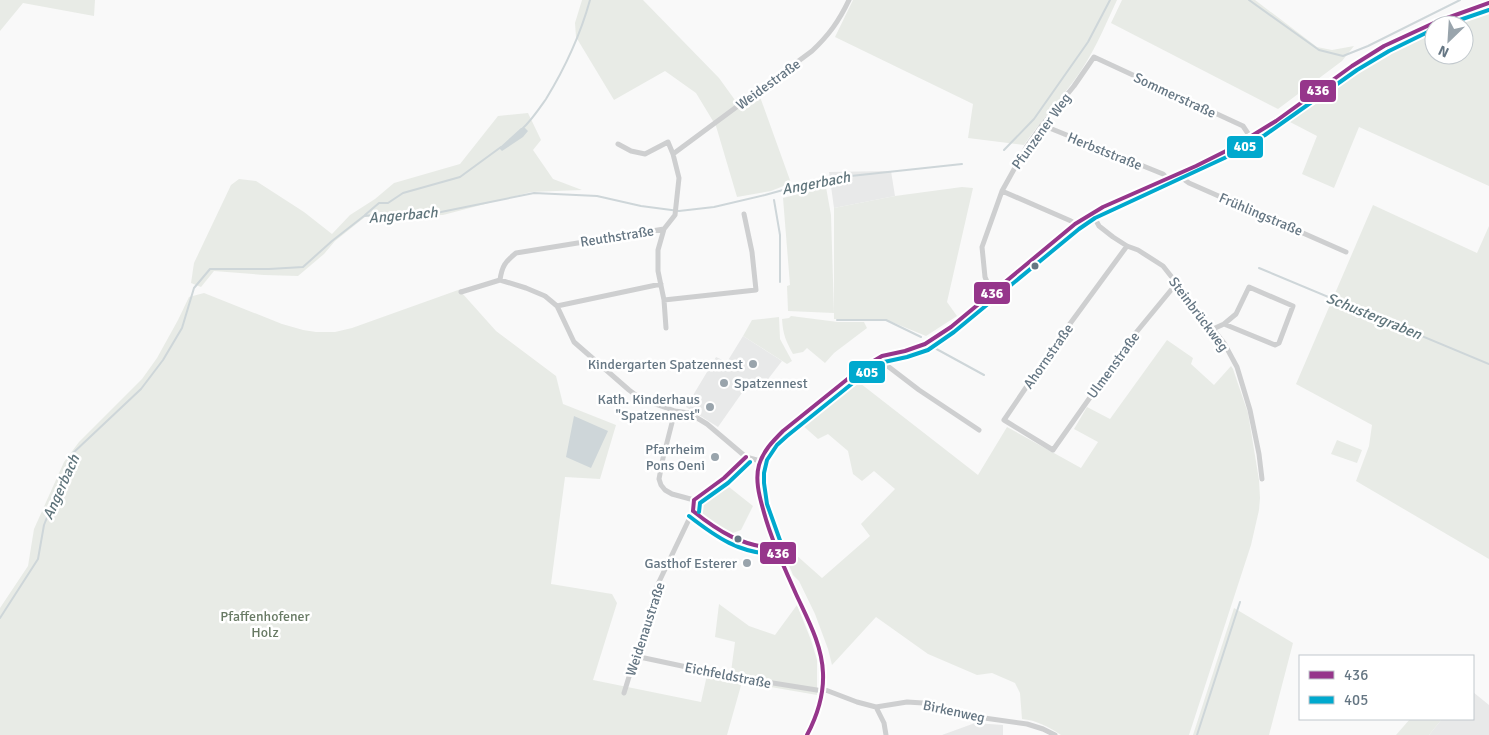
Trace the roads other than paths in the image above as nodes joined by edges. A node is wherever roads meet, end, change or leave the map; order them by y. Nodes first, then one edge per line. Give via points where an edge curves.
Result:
1 (849, 0) edge
2 (1489, 3) edge
3 (1094, 57) joint
4 (1042, 125) junction
5 (1251, 138) junction
6 (618, 144) dead end
7 (673, 154) junction
8 (1178, 174) junction
9 (1167, 178) junction
10 (1002, 191) junction
11 (1092, 213) junction
12 (744, 214) dead end
13 (1074, 224) junction
14 (664, 229) junction
15 (1127, 246) junction
16 (1346, 252) dead end
17 (500, 280) junction
18 (661, 284) junction
19 (1176, 284) junction
20 (460, 292) dead end
21 (992, 294) junction
22 (664, 300) junction
23 (557, 306) junction
24 (1224, 324) junction
25 (666, 328) dead end
26 (1213, 329) junction
27 (882, 356) junction
28 (675, 411) junction
29 (979, 430) dead end
30 (1053, 450) joint
31 (746, 457) junction
32 (760, 461) junction
33 (1262, 480) dead end
34 (694, 500) junction
35 (693, 511) junction
36 (776, 548) junction
37 (635, 656) junction
38 (823, 690) junction
39 (624, 692) dead end
40 (876, 707) junction
41 (807, 735) edge
42 (886, 735) edge
43 (1055, 735) edge

1 - 7 street, Weidestraße via 836,25 812,51
2 - 5 street via 1458,12 1378,50
3 - 4 street, Pfunzener Weg
3 - 5 street, Sommerstraße via 1243,126
4 - 9 street, Herbststraße via 1164,174
4 - 10 street, Pfunzener Weg
5 - 8 street
6 - 7 street via 644,154 668,142
7 - 14 street, Reuthstraße via 679,178 675,215
8 - 9 street
8 - 16 street, Frühlingstraße via 1190,183
9 - 11 street
10 - 13 street
10 - 21 street, Pfunzener Weg via 982,247 985,276
11 - 13 street
11 - 15 street, Steinbrückweg via 1099,226
12 - 22 street via 756,290
13 - 21 street
14 - 17 street, Reuthstraße via 516,253 505,263
14 - 18 street via 658,250
15 - 19 street, Steinbrückweg via 1163,266
15 - 30 street, Ahornstraße via 1060,336 1004,420
17 - 20 street
17 - 23 street via 545,296
18 - 22 street
18 - 23 street
19 - 26 street, Steinbrückweg
19 - 30 street, Ulmenstraße via 1134,335
21 - 27 street via 951,328 925,344
22 - 25 street
23 - 28 street via 574,342 605,370 641,399
24 - 24 street via 1275,345 1279,343 1293,306 1249,287 1236,314
24 - 26 street
26 - 33 street, Steinbrückweg via 1240,375 1250,410
27 - 29 street via 885,364 919,390
27 - 32 street via 860,369 783,431
28 - 31 street via 689,413 707,424
28 - 34 street via 659,480 672,494
31 - 32 street
31 - 34 street
32 - 36 street via 758,490
34 - 35 street
35 - 36 street via 738,541 757,548
35 - 37 street, Weidenaustraße via 657,586
36 - 38 street via 816,640 821,657
37 - 38 street, Eichfeldstraße via 729,676
37 - 39 street, Weidenaustraße
38 - 40 street, Birkenweg
38 - 41 street
40 - 42 street
40 - 43 street, Birkenweg via 923,703 963,715 1026,724

